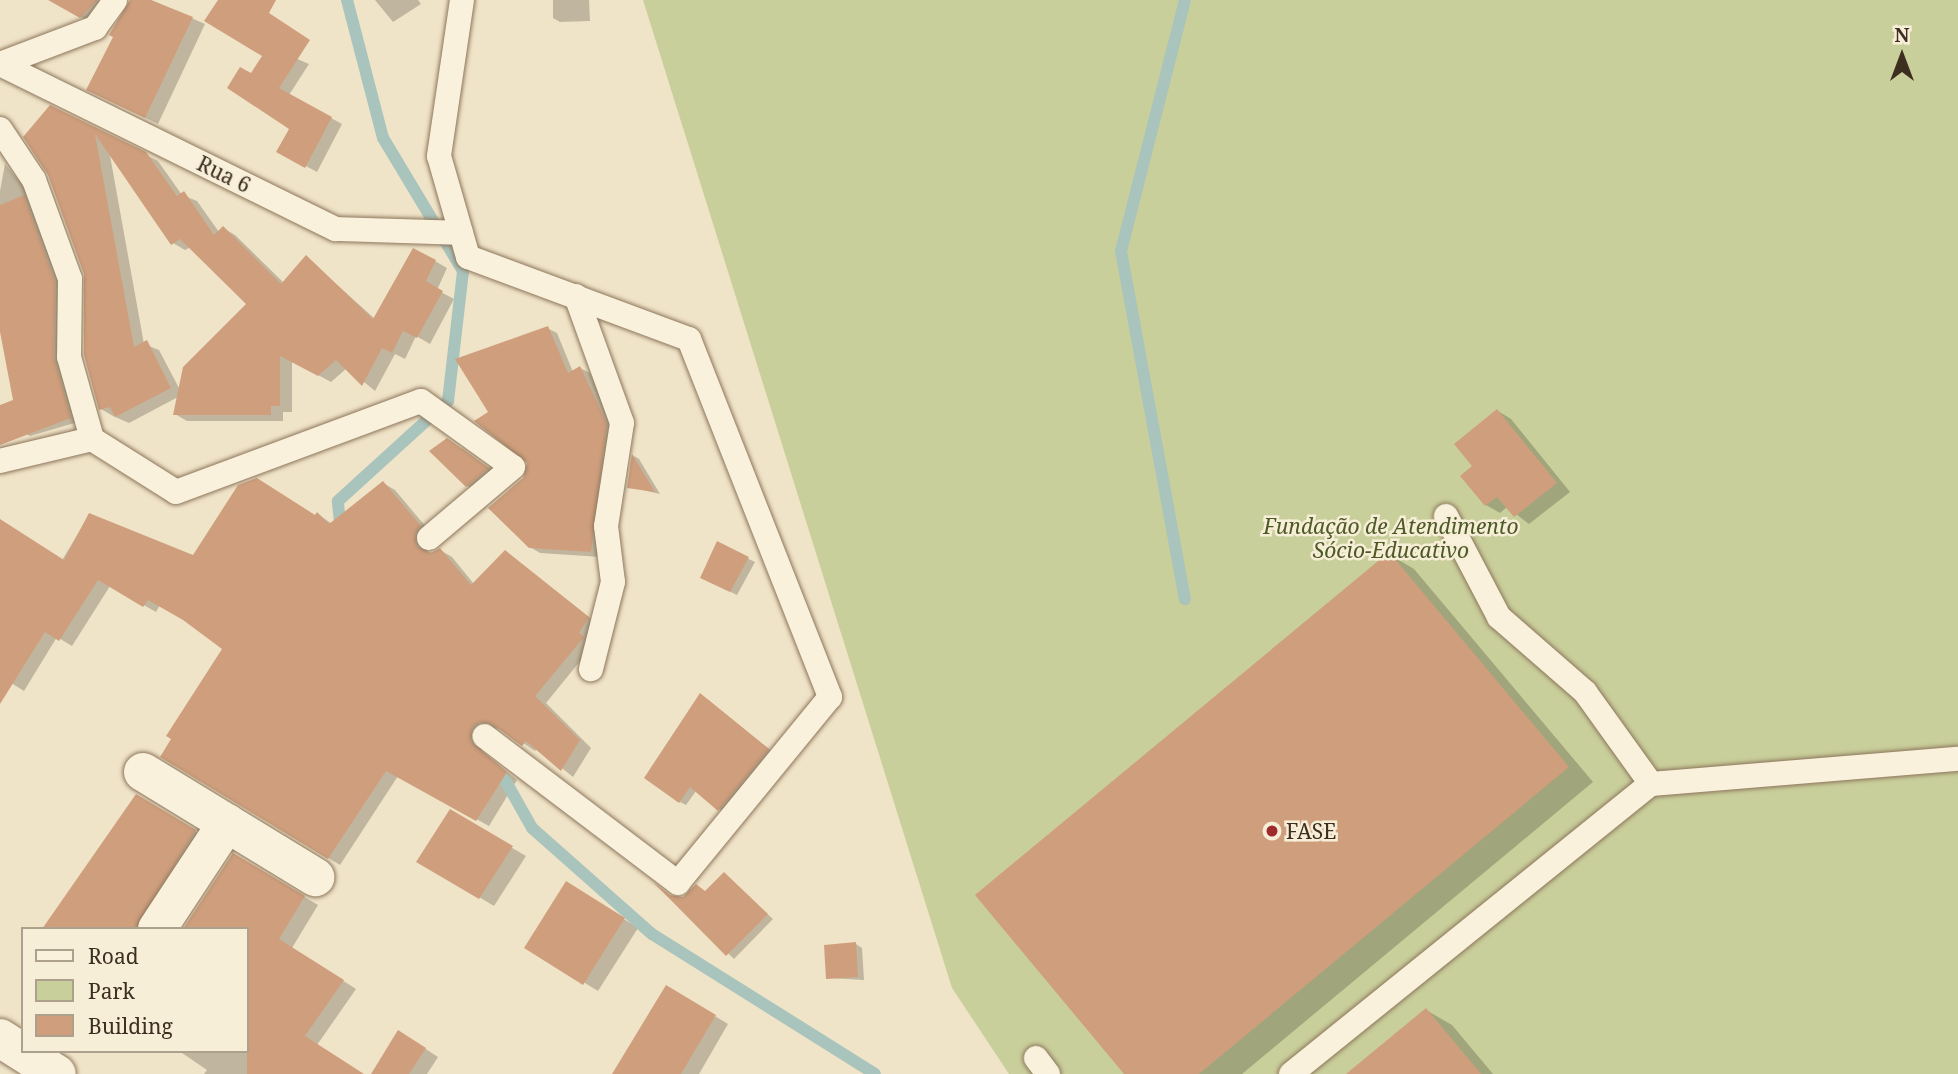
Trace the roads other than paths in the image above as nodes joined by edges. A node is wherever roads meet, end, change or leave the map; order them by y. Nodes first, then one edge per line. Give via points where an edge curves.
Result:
1 (115, 0) edge
2 (462, 0) edge
3 (0, 64) edge
4 (0, 129) edge
5 (461, 233) junction
6 (576, 296) junction
7 (92, 439) junction
8 (0, 461) edge
9 (1446, 516) dead end
10 (429, 538) dead end
11 (591, 669) dead end
12 (484, 737) dead end
13 (1958, 759) edge
14 (144, 772) dead end
15 (1651, 784) junction
16 (227, 823) junction
17 (315, 877) dead end
18 (158, 927) edge
19 (0, 1038) edge
20 (21, 1051) edge
21 (24, 1053) edge
22 (75, 1053) edge
23 (57, 1074) edge
24 (64, 1074) edge
25 (1291, 1074) edge

1 - 3 lane via 95,28
2 - 5 lane via 439,156
3 - 5 lane, Rua 6 via 336,229
4 - 7 lane via 34,180 70,279 69,357
5 - 6 lane via 468,257
6 - 11 lane via 622,423 606,526 613,582
6 - 12 lane via 689,339 831,697 678,883
7 - 8 lane
7 - 10 lane via 176,492 421,401 513,467
9 - 15 lane via 1499,617 1585,692
13 - 15 lane
14 - 16 street
15 - 25 lane
16 - 17 street
16 - 18 street
19 - 20 street
21 - 23 street
22 - 24 street

